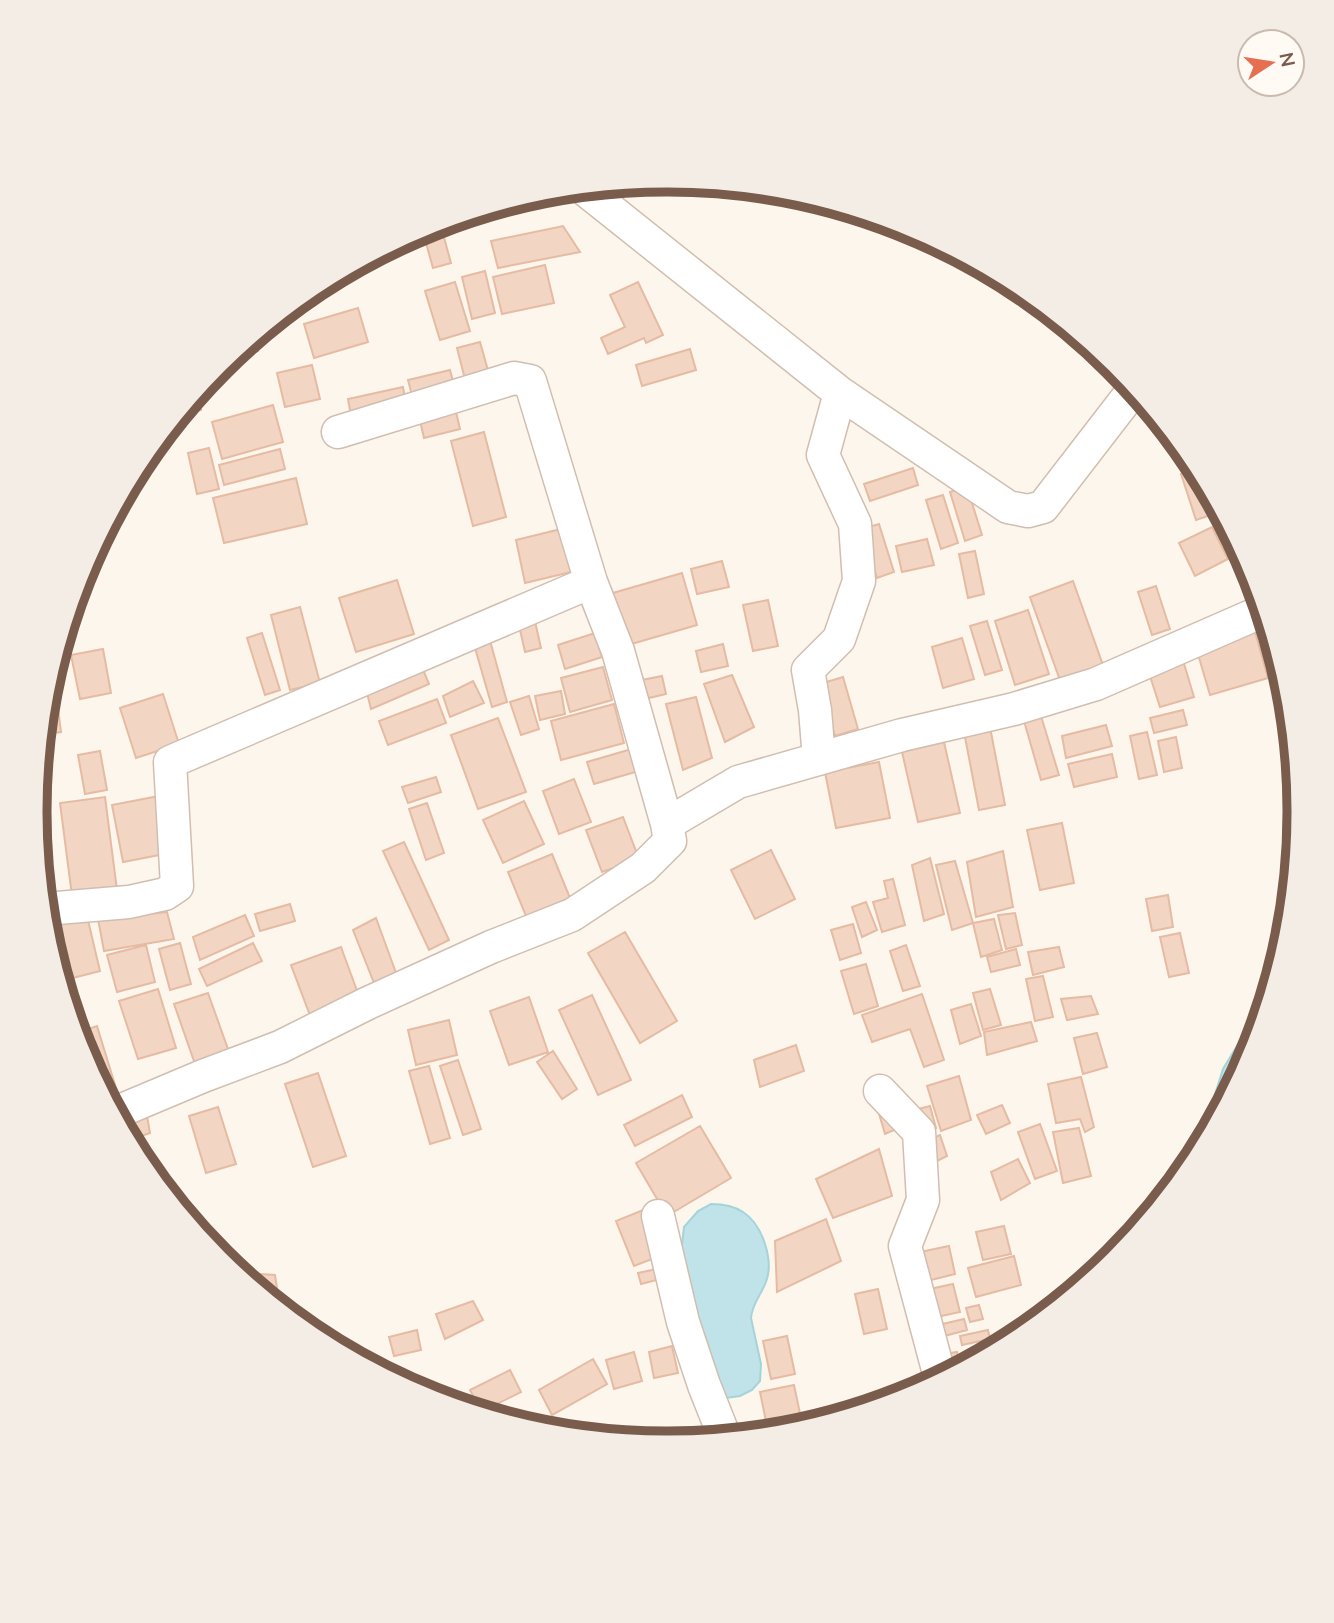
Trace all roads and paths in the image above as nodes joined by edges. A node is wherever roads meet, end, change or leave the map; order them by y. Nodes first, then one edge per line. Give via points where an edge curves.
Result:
1 (593, 196) edge
2 (839, 393) junction
3 (1127, 396) edge
4 (338, 432) dead end
5 (591, 582) junction
6 (1255, 615) edge
7 (819, 760) junction
8 (667, 824) junction
9 (55, 908) edge
10 (880, 1091) dead end
11 (124, 1110) edge
12 (659, 1216) dead end
13 (938, 1368) edge
14 (721, 1429) edge

1 - 2 street
2 - 3 street via 1008,507 1028,511 1043,507
2 - 7 street via 823,455 855,524 859,581 839,639 808,670
4 - 5 street via 514,378 530,381
5 - 8 street via 618,651
5 - 9 street via 170,762 177,886 165,894 129,902
6 - 7 street via 1096,684
7 - 8 street via 738,782
8 - 11 street via 670,841 642,868 572,915 392,991 280,1047
10 - 13 street via 919,1132 923,1200 905,1247
12 - 14 street via 682,1322

